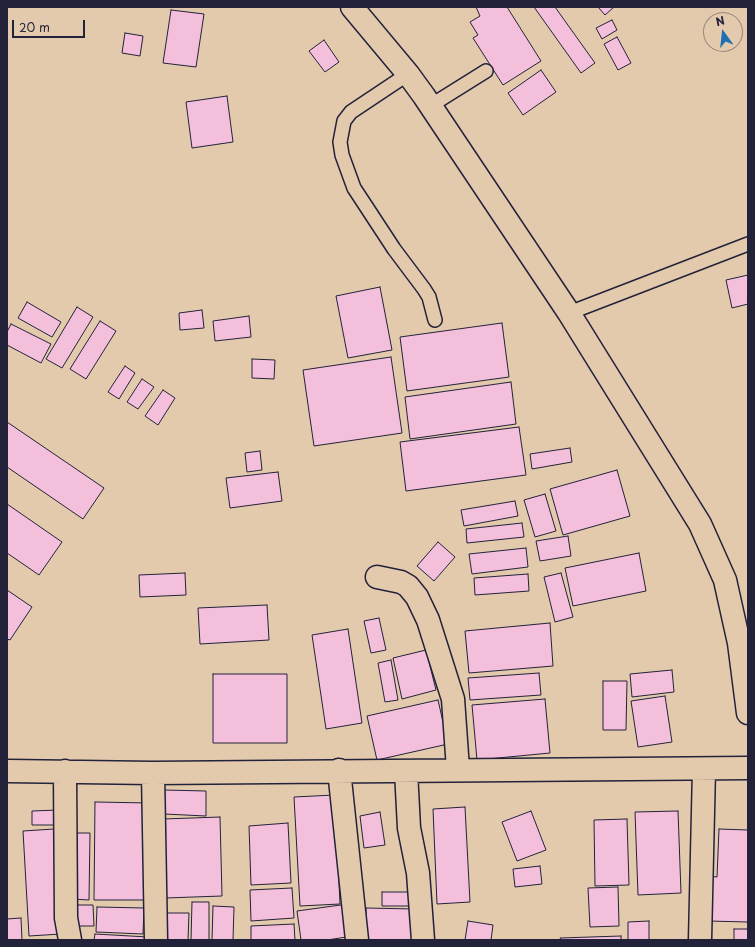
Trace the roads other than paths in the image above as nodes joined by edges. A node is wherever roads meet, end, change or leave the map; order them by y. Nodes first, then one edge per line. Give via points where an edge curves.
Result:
1 (352, 7) edge
2 (486, 71) dead end
3 (408, 74) junction
4 (430, 106) junction
5 (748, 244) edge
6 (569, 313) junction
7 (435, 320) dead end
8 (377, 577) dead end
9 (748, 713) edge
10 (748, 768) edge
11 (458, 769) junction
12 (704, 769) junction
13 (339, 770) junction
14 (7, 771) edge
15 (66, 771) junction
16 (406, 771) junction
17 (153, 773) junction
18 (70, 940) edge
19 (156, 940) edge
20 (357, 940) edge
21 (423, 940) edge
22 (700, 940) edge

1 - 3 street
2 - 4 lane
3 - 4 street
3 - 7 lane via 351,112 344,121 340,142 354,188 429,297
4 - 6 street
5 - 6 lane
6 - 9 street via 700,524 725,580 739,643
8 - 11 street via 408,586 428,620 453,699
10 - 12 street
11 - 12 street
11 - 16 street
12 - 22 street
13 - 16 street
13 - 17 street
13 - 20 street
14 - 15 street
15 - 17 street
15 - 18 street via 66,918
16 - 21 street via 409,828 418,873
17 - 19 street

